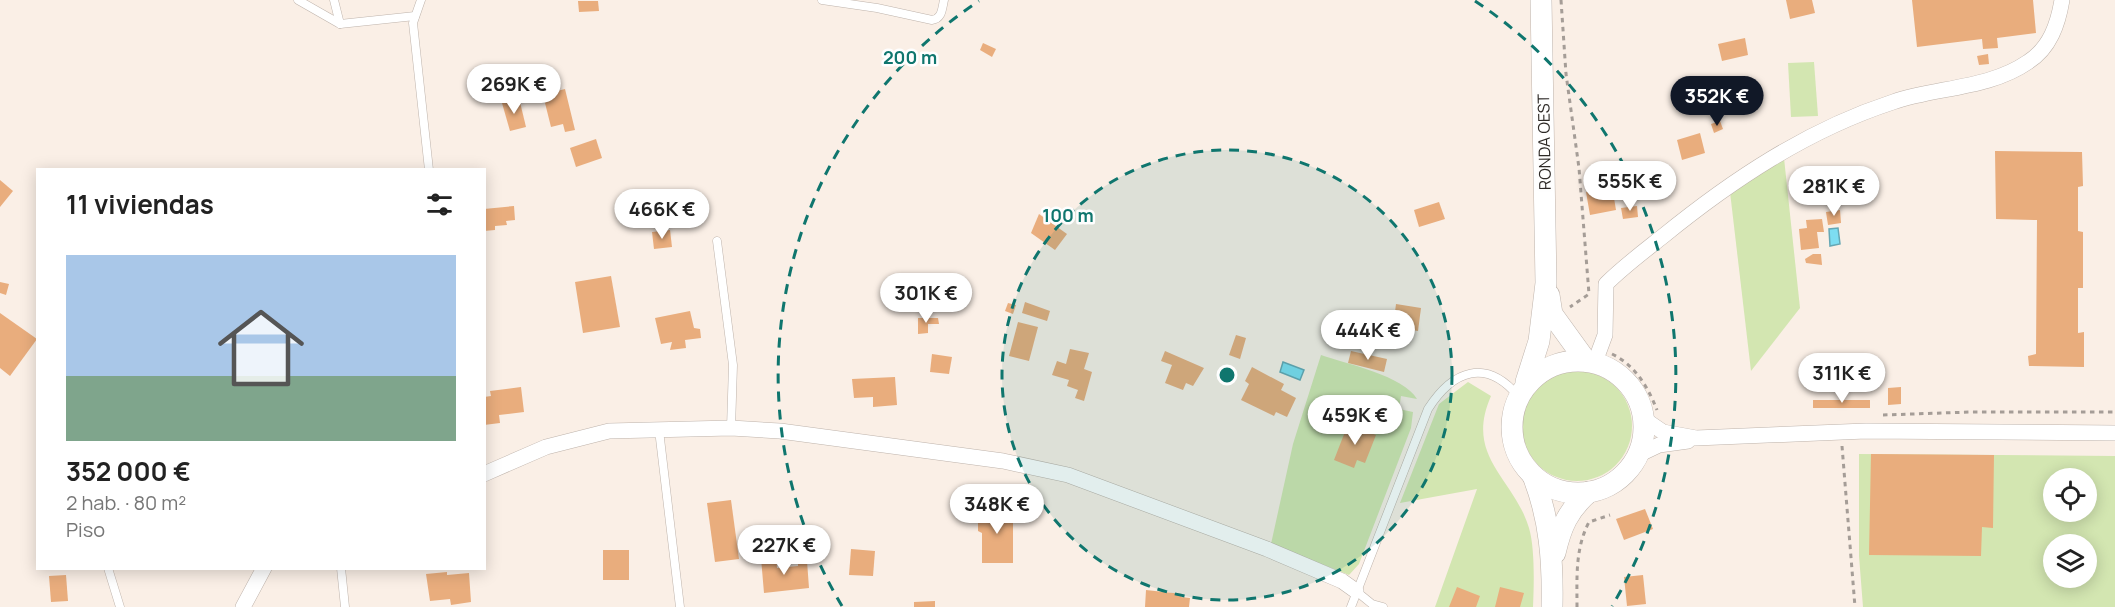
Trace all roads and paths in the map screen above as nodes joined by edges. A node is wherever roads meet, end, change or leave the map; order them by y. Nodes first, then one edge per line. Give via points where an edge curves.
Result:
1 (298, 0) edge
2 (334, 0) edge
3 (421, 0) edge
4 (822, 0) edge
5 (944, 0) edge
6 (1541, 0) edge
7 (1561, 0) edge
8 (2061, 0) edge
9 (416, 16) junction
10 (340, 24) junction
11 (429, 168) edge
12 (717, 241) dead end
13 (1546, 283) junction
14 (1564, 311) dead end
15 (1594, 357) junction
16 (1522, 391) junction
17 (2115, 412) edge
18 (1876, 416) dead end
19 (1652, 418) junction
20 (731, 428) junction
21 (659, 429) junction
22 (1841, 432) junction
23 (2115, 433) edge
24 (1696, 438) junction
25 (1638, 455) junction
26 (486, 473) edge
27 (1533, 476) junction
28 (1589, 492) junction
29 (1610, 515) dead end
30 (1553, 563) junction
31 (109, 570) edge
32 (263, 570) edge
33 (341, 570) edge
34 (1356, 591) junction
35 (120, 607) edge
36 (243, 607) edge
37 (345, 607) edge
38 (680, 607) edge
39 (1351, 607) edge
40 (1383, 607) edge
41 (1552, 607) edge
42 (1577, 607) edge
43 (1855, 607) edge

1 - 10 lane
2 - 10 lane
3 - 9 lane
4 - 5 lane via 932,20 939,18
6 - 13 main road, RONDA OEST
7 - 14 path via 1589,294
8 - 15 street via 2059,18 2049,40 2020,68 1979,83 1906,97 1870,111 1776,155 1704,202 1606,284 1605,335
9 - 10 lane
9 - 11 lane via 413,23
12 - 20 lane via 733,365
13 - 15 main road, RONDA OEST via 1552,314
13 - 16 main road, RONDA OEST via 1542,328
15 - 16 main road via 1542,370
15 - 19 main road via 1633,389
15 - 19 path via 1623,359 1640,377
16 - 27 main road via 1512,412 1513,438 1522,463
16 - 34 lane via 1489,373 1475,371 1435,398
17 - 18 path
19 - 24 street via 1663,432
19 - 25 main road
20 - 21 street
20 - 34 street via 960,455 1068,475 1267,549 1342,581
21 - 26 street via 609,431 573,440 546,447
21 - 38 lane
22 - 23 street
22 - 24 street
22 - 43 path
24 - 25 street via 1659,445
25 - 28 main road via 1618,480
27 - 28 main road via 1569,493
27 - 30 main road via 1545,511
28 - 30 main road via 1573,506 1564,523
29 - 42 path via 1589,522 1581,538 1576,565
30 - 41 main road
31 - 35 lane
32 - 36 street
33 - 37 lane
34 - 39 lane
34 - 40 lane via 1372,604

